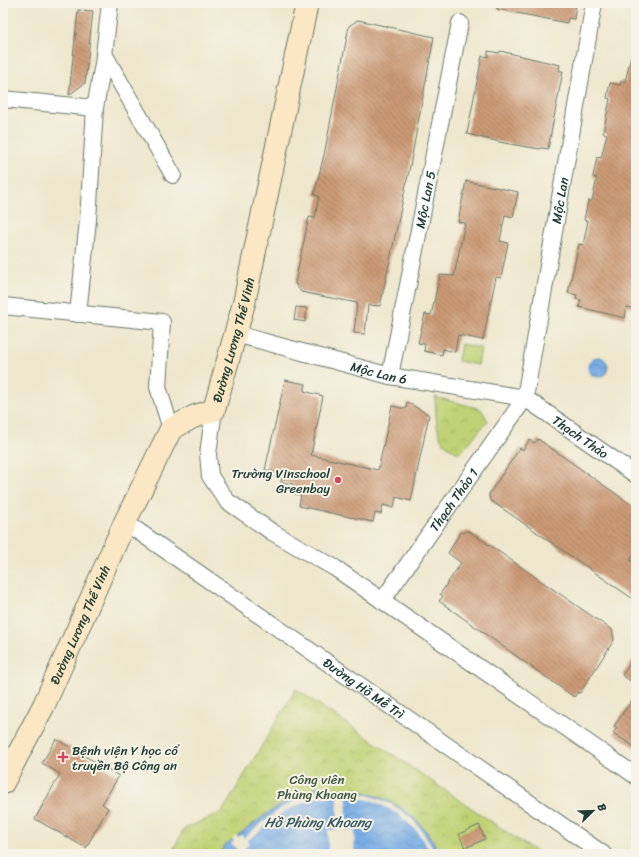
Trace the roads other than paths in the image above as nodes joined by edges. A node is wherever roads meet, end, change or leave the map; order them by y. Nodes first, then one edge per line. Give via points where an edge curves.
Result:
1 (110, 3) edge
2 (307, 3) edge
3 (594, 3) edge
4 (460, 23) dead end
5 (104, 54) junction
6 (3, 99) edge
7 (95, 108) junction
8 (173, 175) dead end
9 (3, 306) edge
10 (78, 314) junction
11 (236, 334) junction
12 (390, 376) junction
13 (524, 398) junction
14 (214, 410) junction
15 (171, 429) junction
16 (636, 476) edge
17 (126, 522) junction
18 (382, 600) junction
19 (636, 776) edge
20 (3, 783) edge
21 (603, 854) edge

1 - 5 street
2 - 11 street, Đường Lương Thế Vinh
3 - 13 street, Mộc Lan
4 - 12 street, Mộc Lan 5
5 - 7 street
5 - 8 street
6 - 7 street
7 - 10 street via 88,220
9 - 10 street
10 - 15 street via 162,322 158,387
11 - 12 street, Mộc Lan 6
11 - 14 street, Đường Lương Thế Vinh
12 - 13 street, Mộc Lan 6
13 - 16 street, Thạch Thảo
13 - 18 street, Thạch Thảo 1
14 - 15 street, Đường Lương Thế Vinh via 193,417
14 - 18 street via 208,454 210,476 227,501
15 - 17 street, Đường Lương Thế Vinh
17 - 20 street, Đường Lương Thế Vinh via 44,705
17 - 21 street, Đường Hồ Mễ Trì
18 - 19 street

